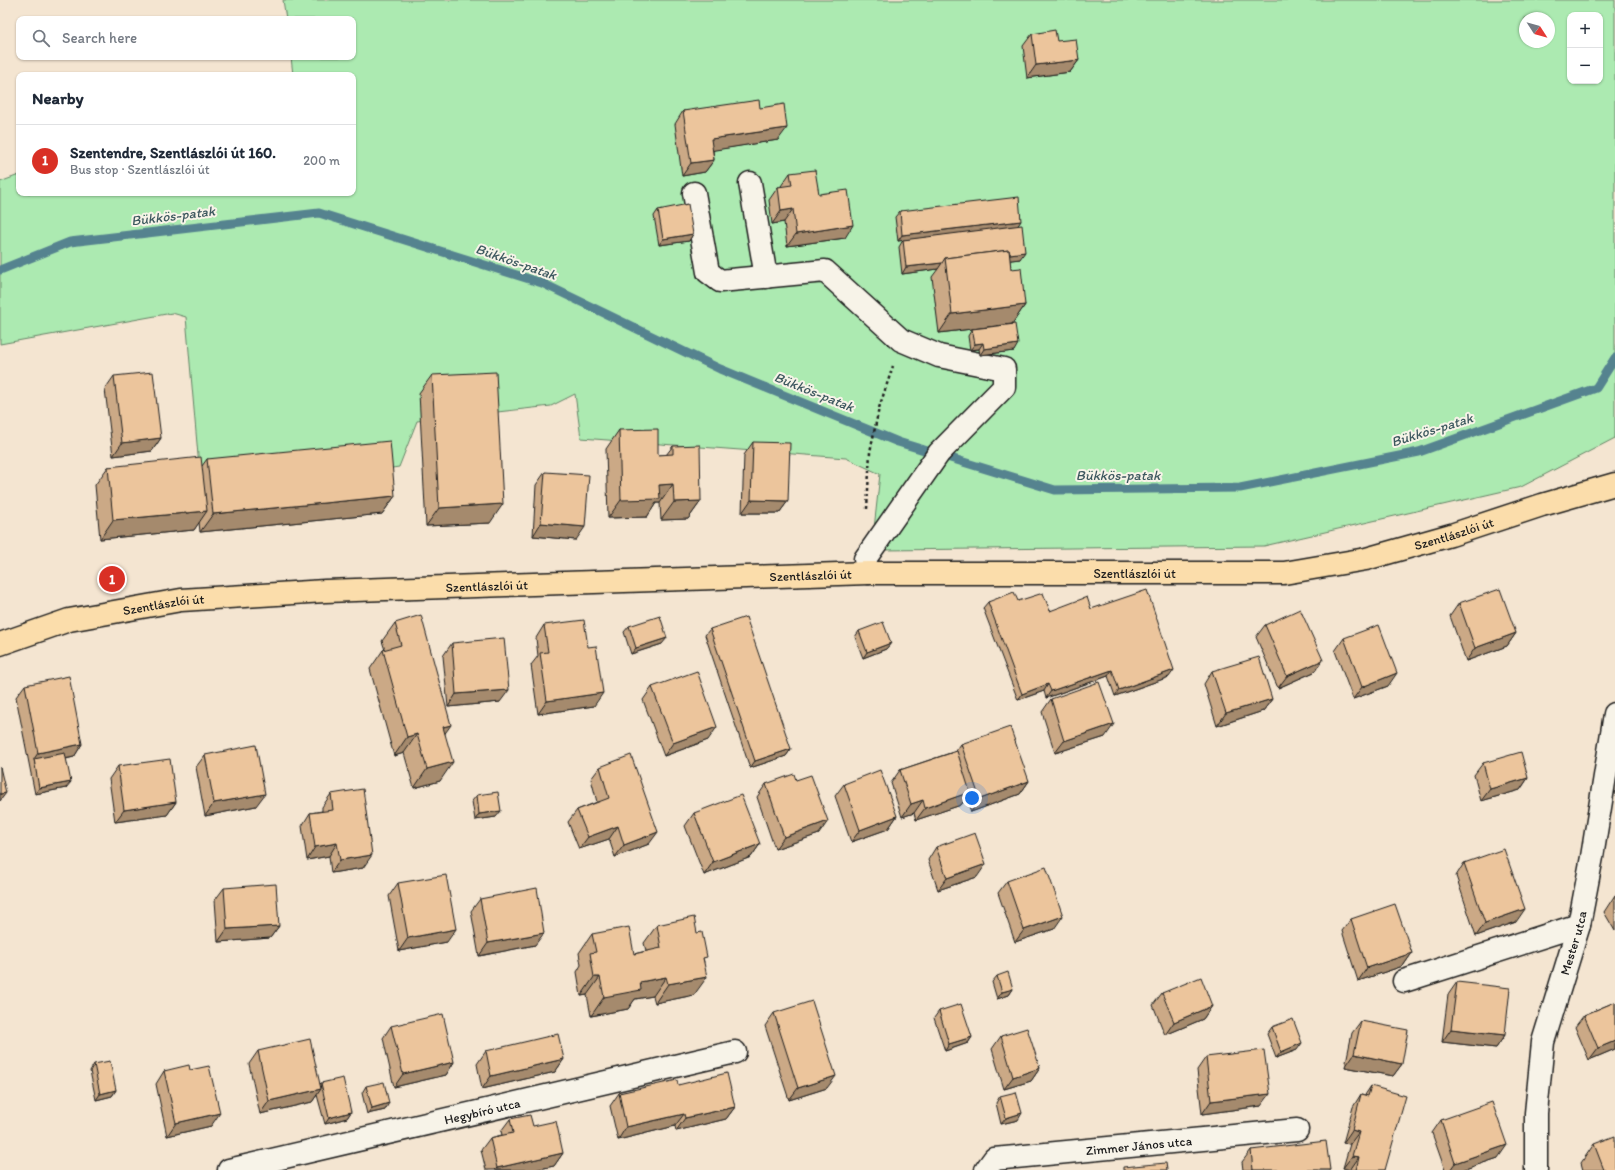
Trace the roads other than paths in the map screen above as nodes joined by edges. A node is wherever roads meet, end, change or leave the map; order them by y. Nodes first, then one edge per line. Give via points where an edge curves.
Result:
1 (750, 182) dead end
2 (694, 193) dead end
3 (766, 277) junction
4 (1615, 484) edge
5 (868, 573) junction
6 (0, 644) edge
7 (1615, 714) edge
8 (1579, 925) junction
9 (1404, 981) dead end
10 (735, 1052) dead end
11 (1297, 1130) dead end
12 (986, 1169) edge
13 (229, 1170) edge
14 (1536, 1170) edge

1 - 3 street
2 - 3 street via 708,272 720,281
3 - 5 street via 825,271 901,340 940,356 1004,369 1004,387 939,453 865,559
4 - 5 main road, Szentlászlói út via 1366,559 1284,573
5 - 6 main road, Szentlászlói út via 325,591 182,600 69,620
7 - 8 street, Mester utca
8 - 9 street
8 - 14 street, Mester utca via 1543,1042 1536,1113
10 - 13 street, Hegybíró utca
11 - 12 street, Zimmer János utca via 994,1158

